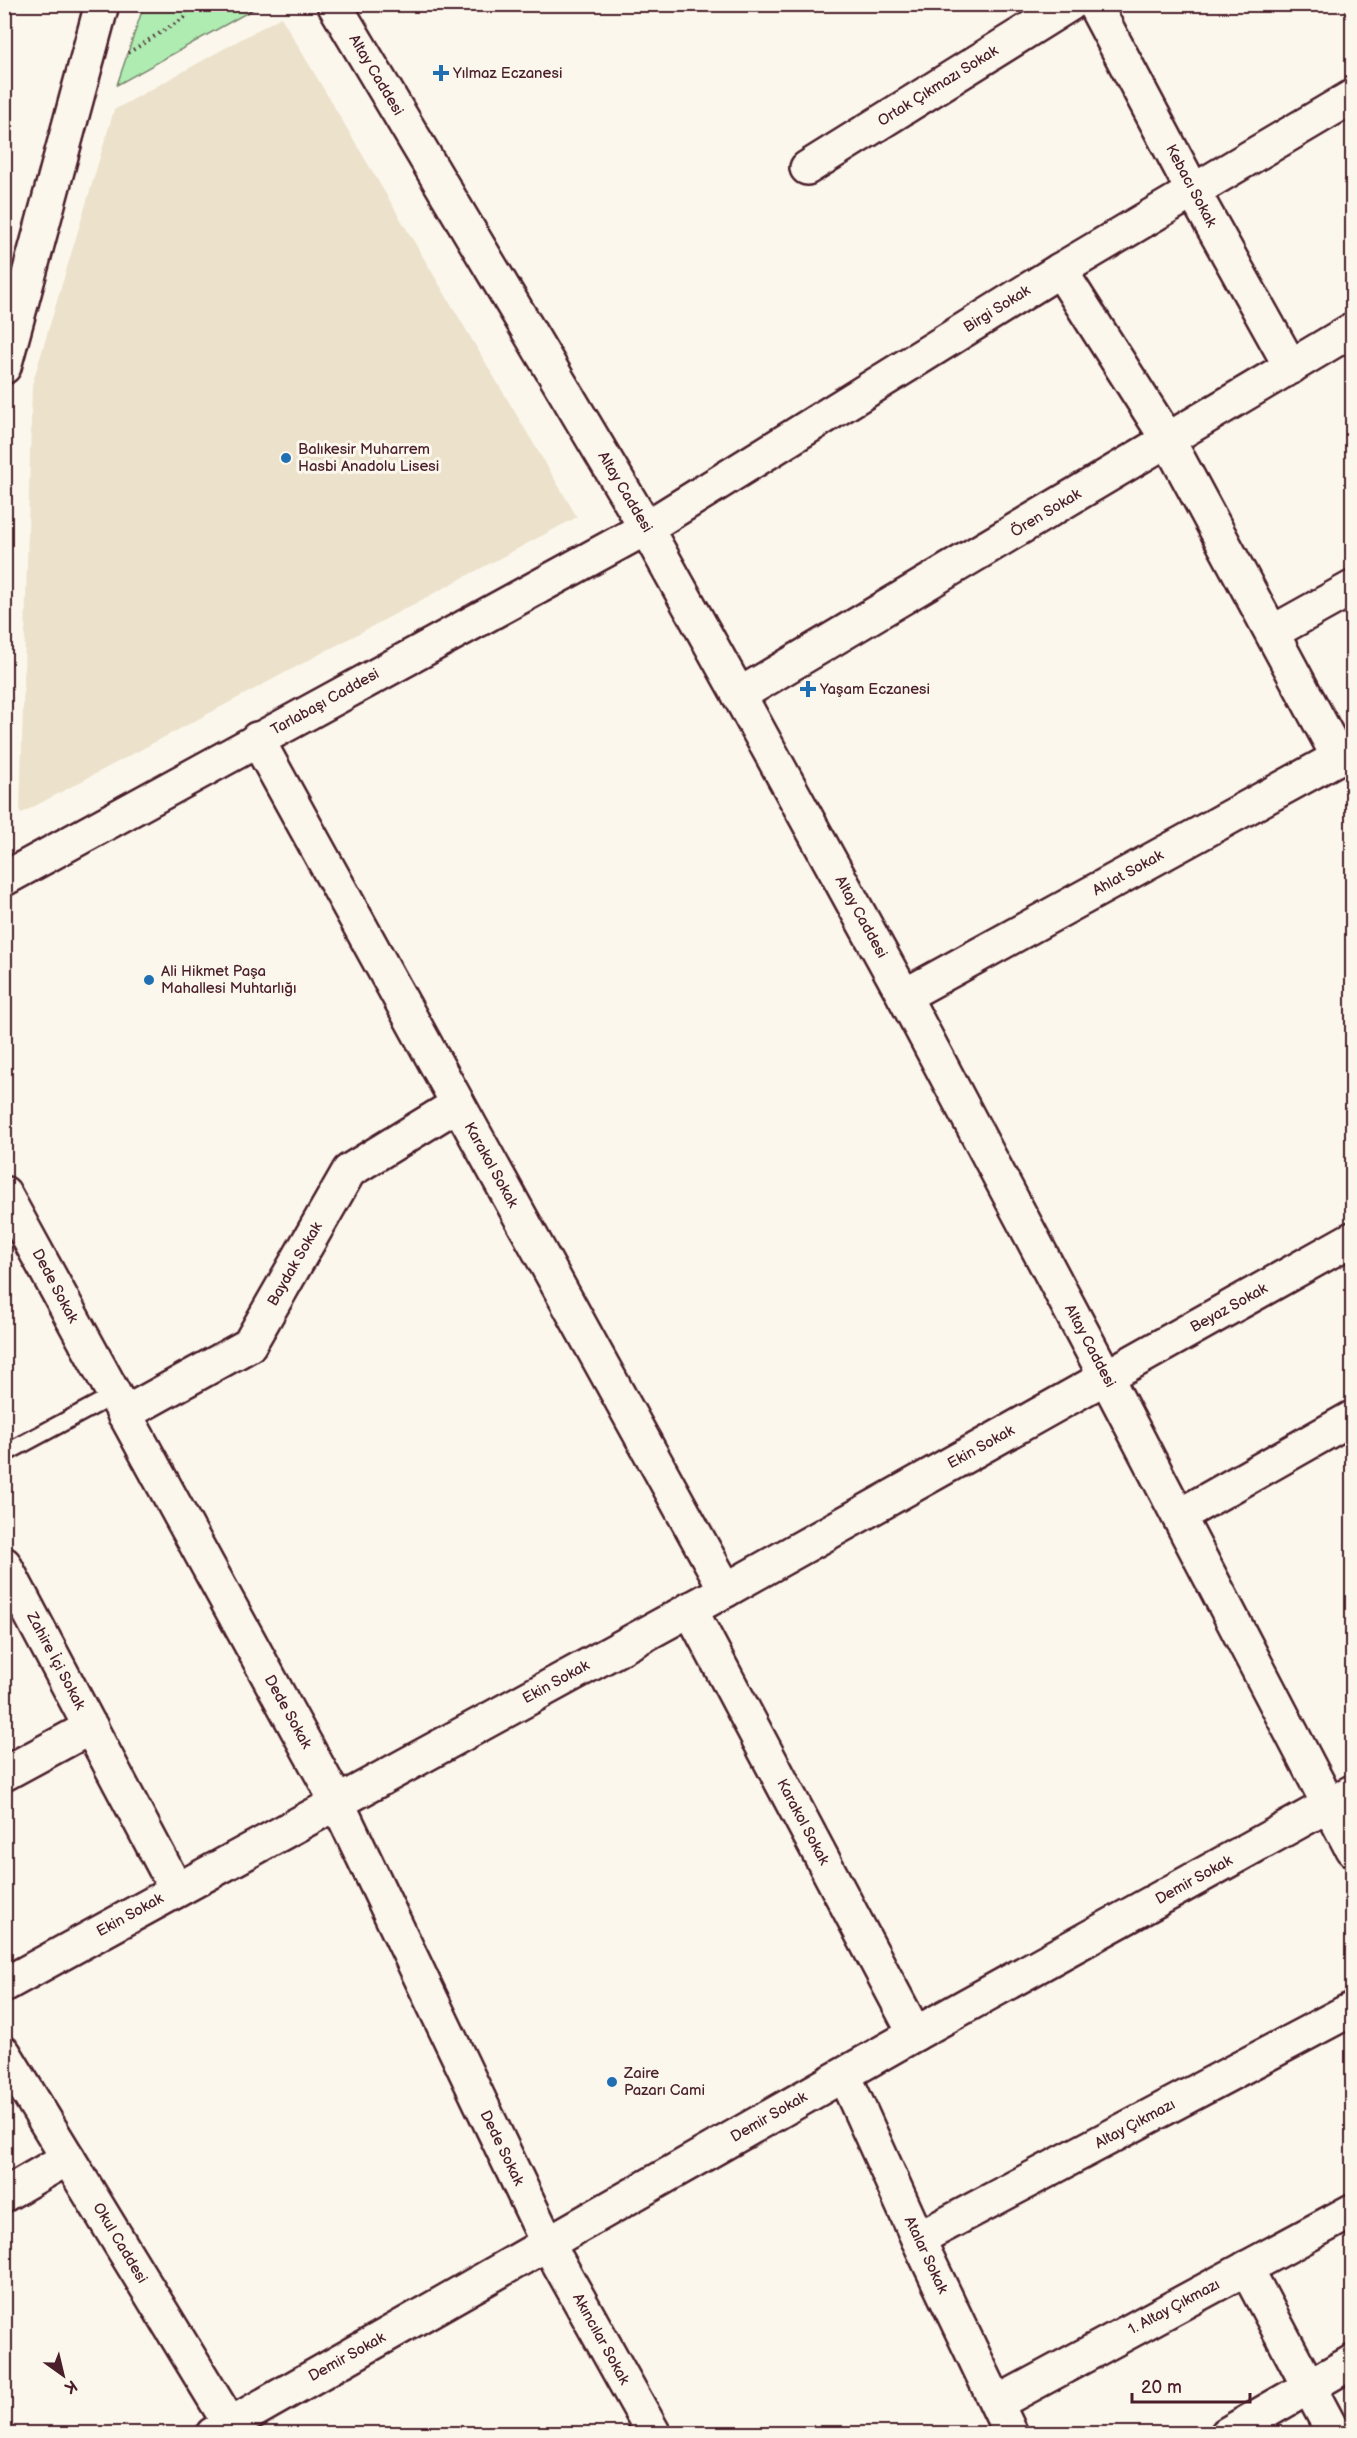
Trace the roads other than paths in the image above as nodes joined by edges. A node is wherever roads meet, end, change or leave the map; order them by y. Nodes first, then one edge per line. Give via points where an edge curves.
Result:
1 (102, 4) edge
2 (334, 4) edge
3 (1070, 4) edge
4 (1094, 4) edge
5 (1353, 97) edge
6 (807, 168) dead end
7 (1193, 191) junction
8 (1060, 270) junction
9 (1353, 330) edge
10 (4, 367) edge
11 (1291, 367) junction
12 (1168, 440) junction
13 (646, 528) junction
14 (1353, 588) edge
15 (1272, 632) junction
16 (739, 695) junction
17 (257, 739) junction
18 (1346, 754) edge
19 (4, 879) edge
20 (904, 996) junction
21 (458, 1104) junction
22 (4, 1193) edge
23 (1353, 1239) edge
24 (1106, 1377) junction
25 (119, 1404) junction
26 (1353, 1418) edge
27 (4, 1454) edge
28 (1179, 1516) junction
29 (4, 1564) edge
30 (726, 1590) junction
31 (690, 1609) junction
32 (91, 1727) junction
33 (4, 1774) edge
34 (1341, 1799) edge
35 (337, 1802) junction
36 (1353, 1849) edge
37 (176, 1889) junction
38 (4, 1984) edge
39 (1353, 2009) edge
40 (915, 2034) junction
41 (4, 2053) edge
42 (844, 2074) junction
43 (68, 2158) junction
44 (4, 2195) edge
45 (1353, 2211) edge
46 (918, 2239) junction
47 (548, 2244) junction
48 (1246, 2268) junction
49 (1353, 2361) edge
50 (1309, 2386) junction
51 (997, 2403) junction
52 (226, 2430) edge
53 (654, 2433) edge
54 (1011, 2433) edge
55 (1227, 2433) edge
56 (1334, 2433) edge

1 - 10 street
2 - 13 street, Altay Caddesi
3 - 6 street, Ortak Çıkmazı Sokak
4 - 7 street, Kebacı Sokak
5 - 7 street, Birgi Sokak
7 - 8 street, Birgi Sokak
7 - 11 street, Kebacı Sokak
8 - 12 street
8 - 13 street, Birgi Sokak
9 - 11 street, Ören Sokak
11 - 12 street, Ören Sokak
12 - 15 street
12 - 16 street, Ören Sokak
13 - 16 street, Altay Caddesi
13 - 17 street, Tarlabaşı Caddesi
14 - 15 street
15 - 18 street
16 - 20 street, Altay Caddesi
17 - 19 street, Tarlabaşı Caddesi
17 - 21 street, Karakol Sokak
18 - 20 street, Ahlat Sokak
20 - 24 street, Altay Caddesi
21 - 25 street, Baydak Sokak via 349,1171 249,1345
21 - 30 street, Karakol Sokak
22 - 25 street, Dede Sokak
23 - 24 street, Beyaz Sokak
24 - 28 street, Altay Caddesi
24 - 30 street, Ekin Sokak
25 - 27 lane
25 - 35 street, Dede Sokak
26 - 28 street
28 - 34 street, Altay Caddesi
29 - 32 street, Zahire İçi Sokak
30 - 31 street, Ekin Sokak
31 - 35 street, Ekin Sokak
31 - 40 street, Karakol Sokak
32 - 33 street, Zahire İçi Sokak
32 - 37 street, Zahire İçi Sokak
34 - 36 street, Altay Caddesi
34 - 40 street, Demir Sokak
35 - 37 street, Ekin Sokak
35 - 47 street, Dede Sokak
37 - 38 street, Ekin Sokak
39 - 46 street, Altay Çıkmazı
40 - 42 street, Demir Sokak
41 - 43 street, Okul Caddesi
42 - 46 street, Atalar Sokak
42 - 47 street, Demir Sokak
43 - 44 street
43 - 52 street, Okul Caddesi
45 - 48 street, 1. Altay Çıkmazı
46 - 51 street, Atalar Sokak
47 - 52 street, Demir Sokak
47 - 53 street, Akıncılar Sokak
48 - 50 street
48 - 51 street, 1. Altay Çıkmazı
49 - 50 street
50 - 55 street
50 - 56 street
51 - 54 street, Atalar Sokak

